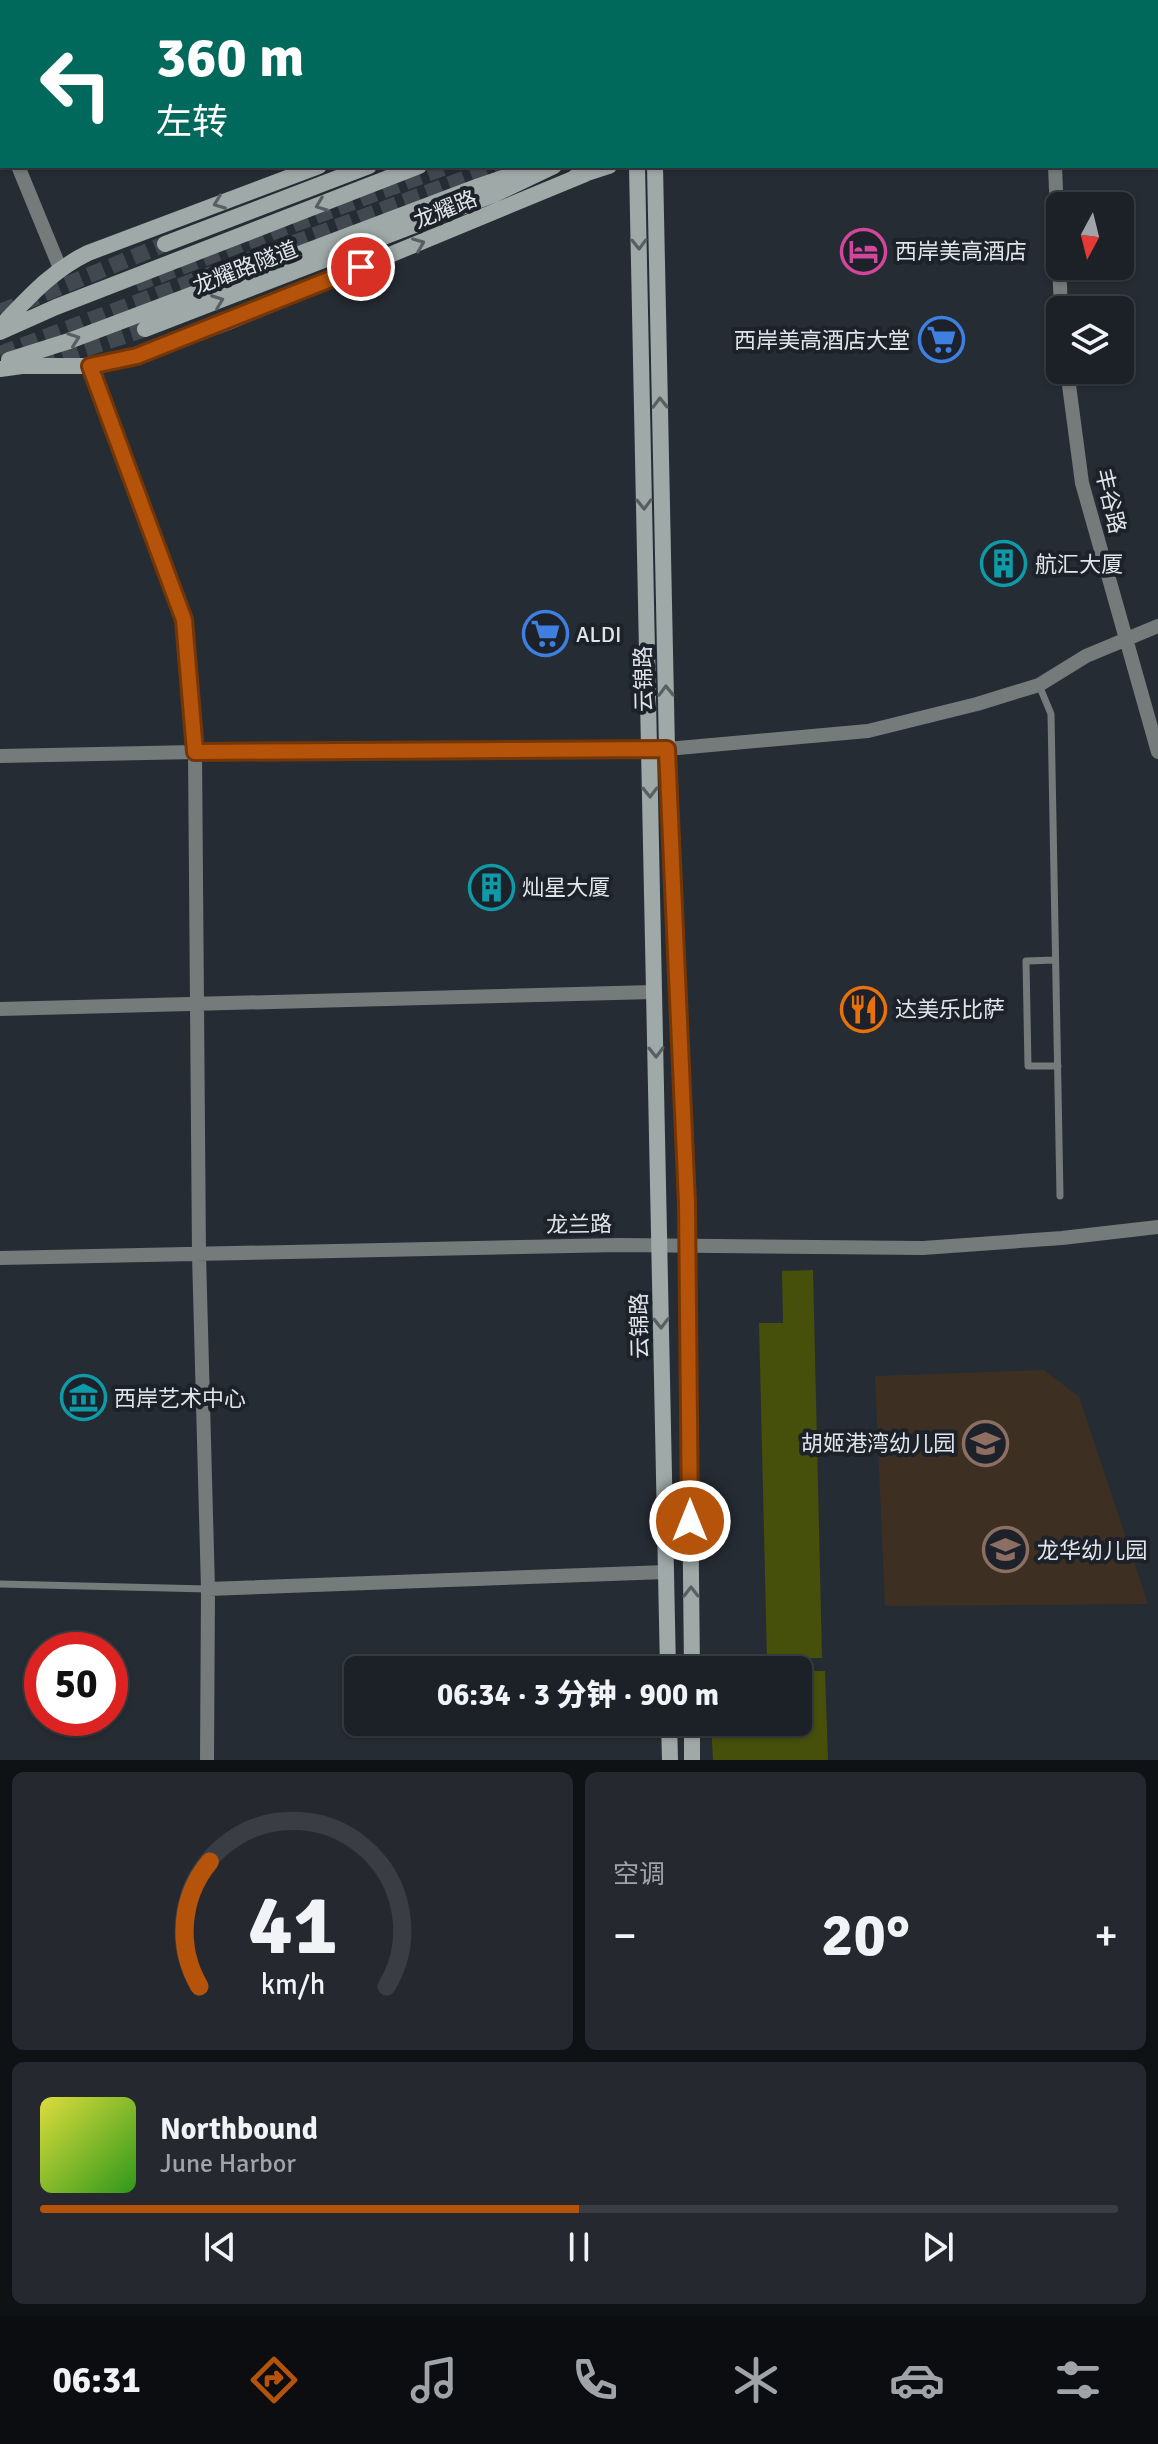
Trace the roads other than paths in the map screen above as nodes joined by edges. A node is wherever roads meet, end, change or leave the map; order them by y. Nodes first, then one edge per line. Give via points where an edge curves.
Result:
1 (19, 168) edge
2 (314, 168) edge
3 (364, 168) edge
4 (414, 168) edge
5 (532, 168) edge
6 (550, 168) edge
7 (603, 168) edge
8 (637, 168) edge
9 (655, 168) edge
10 (1055, 168) edge
11 (585, 174) junction
12 (495, 194) junction
13 (165, 244) tunnel mouth
14 (60, 268) junction
15 (1060, 296) edge
16 (145, 329) tunnel mouth
17 (0, 330) edge
18 (0, 366) edge
19 (90, 366) junction
20 (1069, 384) edge
21 (1158, 626) edge
22 (1124, 639) junction
23 (1039, 685) junction
24 (649, 749) junction
25 (667, 749) junction
26 (195, 752) junction
27 (1158, 752) edge
28 (0, 756) edge
29 (1055, 960) junction
30 (654, 992) junction
31 (197, 1004) junction
32 (0, 1009) edge
33 (1058, 1066) junction
34 (1060, 1196) dead end
35 (1158, 1227) edge
36 (660, 1245) junction
37 (688, 1245) junction
38 (199, 1255) junction
39 (0, 1258) edge
40 (666, 1572) junction
41 (0, 1584) edge
42 (208, 1589) junction
43 (668, 1656) edge
44 (692, 1656) edge
45 (669, 1736) edge
46 (692, 1736) edge
47 (207, 1760) edge
48 (670, 1760) edge
49 (692, 1760) edge

1 - 14 street
2 -> 14 main road
3 - 13 main road
4 -> 17 main road
18 -> 5 main road, 龙耀路
6 - 12 main road, 龙耀路隧道
7 - 11 main road, 龙耀路隧道
8 -> 24 main road, 云锦路
25 -> 9 main road, 云锦路
10 - 15 street
11 - 12 main road, 龙耀路隧道
19 -> 11 main road, 龙耀路 via 137,356 228,322
16 -> 12 main road, 龙耀路隧道
14 - 17 main road
18 - 19 main road, 龙耀路
19 - 26 street via 184,620
20 - 22 street, 丰谷路 via 1082,483
21 - 22 street
22 - 23 street
22 - 27 street, 丰谷路
23 - 25 street via 868,731
23 - 29 lane via 1051,714
24 - 25 street
24 - 26 street
24 -> 30 main road, 云锦路
25 - 37 main road, 云锦路
26 - 28 street
26 - 31 street
29 - 33 lane
29 - 33 lane via 1026,961 1028,1066
30 - 31 street
30 -> 36 main road, 云锦路
31 - 32 street
31 - 38 street
33 - 34 lane
35 - 37 street, 龙兰路 via 923,1248
36 - 37 street, 龙兰路
36 - 38 street, 龙兰路
36 -> 40 main road, 云锦路
44 -> 37 main road, 云锦路
38 - 39 street, 龙兰路
38 - 42 street
40 - 42 street
40 - 43 main road, 云锦路
41 - 42 lane
42 - 47 street
45 - 48 main road
46 - 49 main road

